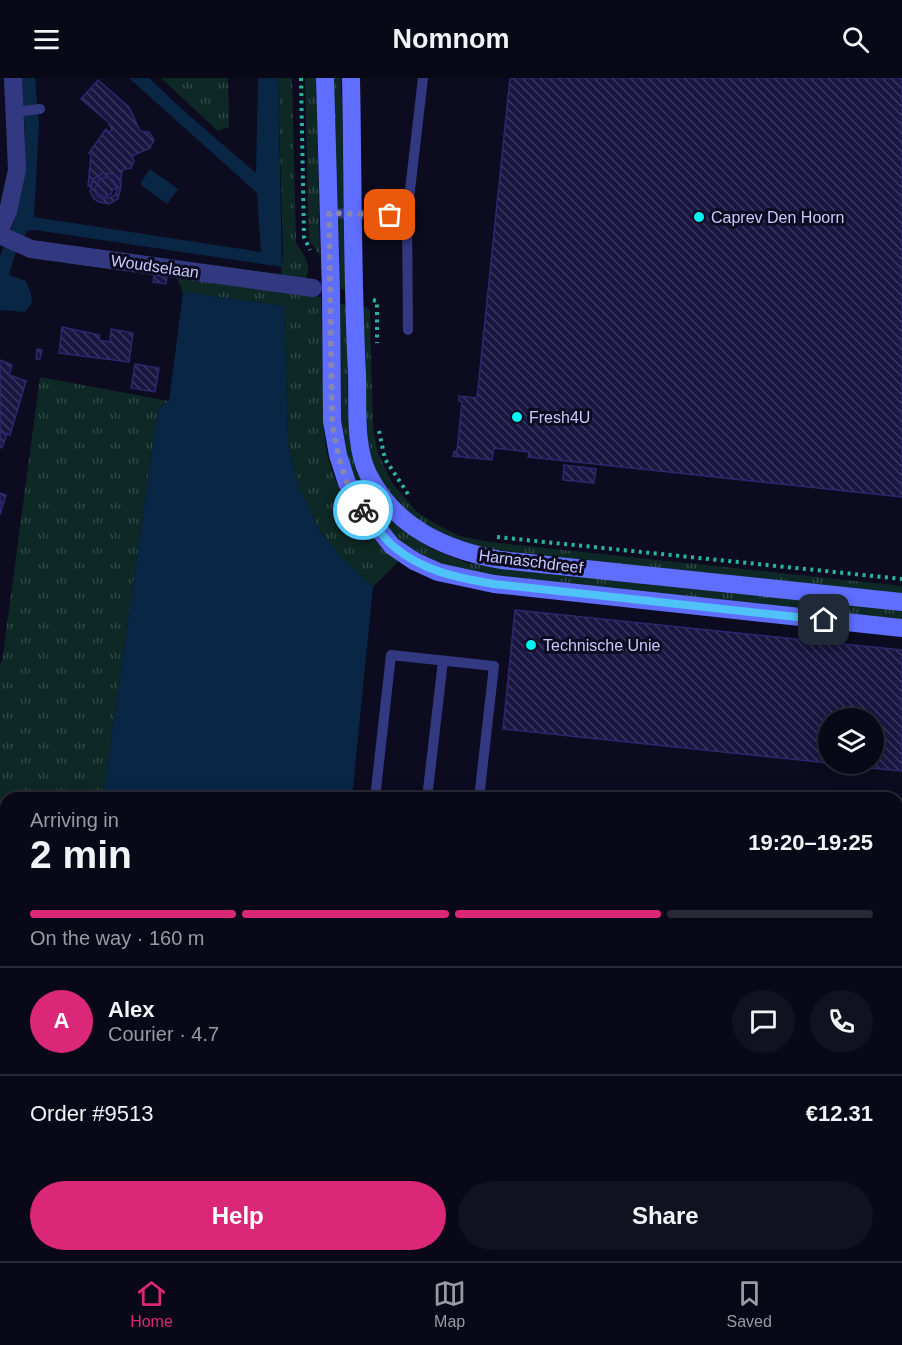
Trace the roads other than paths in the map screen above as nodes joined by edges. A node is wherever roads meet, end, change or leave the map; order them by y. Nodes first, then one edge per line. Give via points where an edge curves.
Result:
1 (13, 78) edge
2 (325, 78) edge
3 (351, 78) edge
4 (423, 78) edge
5 (40, 109) dead end
6 (17, 112) junction
7 (329, 213) junction
8 (354, 213) junction
9 (407, 216) junction
10 (2, 234) edge
11 (313, 288) dead end
12 (408, 330) dead end
13 (902, 602) edge
14 (902, 628) edge
15 (443, 661) junction
16 (376, 792) edge
17 (428, 792) edge
18 (480, 792) edge

1 - 6 street, Woudselaan
2 - 7 street, Harnaschdreef
3 - 8 street, Harnaschdreef
4 - 9 lane
5 - 6 lane
6 - 10 street, Woudselaan via 17,170
7 - 8 lane
7 - 14 street, Harnaschdreef via 332,421 338,455 347,483 361,507 400,551 438,572 494,584
8 - 9 lane
8 - 13 street, Harnaschdreef via 361,451 368,474 409,524 438,543 501,560
9 - 12 lane
10 - 11 street, Woudselaan via 31,249
15 - 16 lane via 391,655
15 - 17 lane
15 - 18 lane via 494,666

